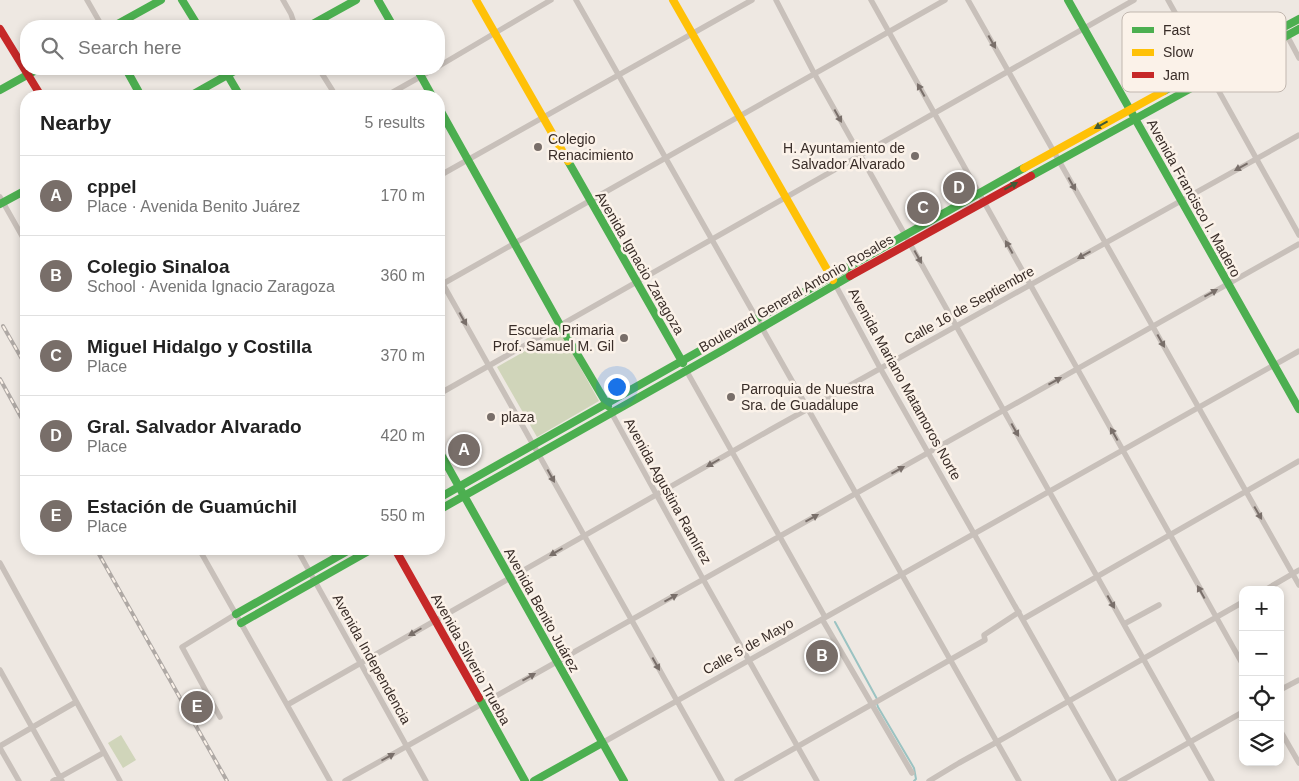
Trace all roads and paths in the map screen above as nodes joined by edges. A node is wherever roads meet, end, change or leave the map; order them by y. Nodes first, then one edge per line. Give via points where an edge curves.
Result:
1 (87, 0) edge
2 (160, 0) edge
3 (182, 0) edge
4 (283, 0) edge
5 (356, 0) edge
6 (378, 0) edge
7 (476, 0) edge
8 (551, 0) edge
9 (576, 0) edge
10 (673, 0) edge
11 (752, 0) edge
12 (776, 0) edge
13 (871, 0) edge
14 (945, 0) edge
15 (968, 0) edge
16 (1068, 0) edge
17 (1134, 0) edge
18 (1168, 0) edge
19 (1175, 12) edge
20 (1299, 19) edge
21 (99, 20) edge
22 (125, 20) edge
23 (194, 20) edge
24 (293, 20) edge
25 (320, 20) edge
26 (390, 20) edge
27 (1084, 28) junction
28 (0, 29) edge
29 (1299, 29) edge
30 (889, 31) junction
31 (1286, 31) edge
32 (494, 32) junction
33 (1286, 32) edge
34 (692, 33) junction
35 (1286, 34) edge
36 (1299, 58) edge
37 (20, 61) edge
38 (445, 62) edge
39 (1008, 71) junction
40 (814, 73) junction
41 (26, 75) edge
42 (29, 75) edge
43 (129, 75) edge
44 (222, 75) edge
45 (228, 75) edge
46 (323, 75) edge
47 (618, 75) junction
48 (421, 76) joint
49 (0, 90) edge
50 (37, 90) edge
51 (138, 90) edge
52 (199, 90) edge
53 (236, 90) edge
54 (332, 90) edge
55 (396, 90) edge
56 (429, 90) edge
57 (1161, 92) edge
58 (1183, 92) edge
59 (1219, 92) edge
60 (1130, 109) junction
61 (934, 113) junction
62 (739, 116) junction
63 (542, 117) junction
64 (1135, 118) junction
65 (445, 119) edge
66 (1299, 135) edge
67 (1054, 151) junction
68 (860, 155) junction
69 (666, 158) junction
70 (1256, 159) junction
71 (468, 160) junction
72 (1059, 160) junction
73 (445, 173) edge
74 (20, 193) edge
75 (979, 193) junction
76 (785, 197) junction
77 (1, 201) edge
78 (590, 201) junction
79 (983, 201) junction
80 (1181, 201) junction
81 (20, 233) edge
82 (905, 235) junction
83 (1299, 235) edge
84 (712, 240) junction
85 (909, 242) junction
86 (514, 243) junction
87 (1106, 243) junction
88 (1299, 244) edge
89 (830, 276) junction
90 (445, 283) edge
91 (636, 283) junction
92 (835, 284) junction
93 (1228, 284) junction
94 (1030, 285) junction
95 (445, 292) edge
96 (756, 318) junction
97 (560, 325) junction
98 (956, 326) junction
99 (1153, 326) junction
100 (761, 328) junction
101 (1299, 352) edge
102 (681, 361) junction
103 (1274, 365) junction
104 (489, 366) junction
105 (881, 368) junction
106 (1077, 369) junction
107 (686, 370) junction
108 (445, 391) edge
109 (606, 403) junction
110 (1199, 408) junction
111 (808, 409) junction
112 (1299, 409) edge
113 (1004, 410) junction
114 (611, 412) junction
115 (533, 445) junction
116 (1123, 451) junction
117 (732, 452) junction
118 (928, 452) junction
119 (538, 454) junction
120 (1299, 461) edge
121 (445, 462) edge
122 (459, 487) junction
123 (1246, 491) junction
124 (1050, 492) junction
125 (855, 494) junction
126 (445, 495) edge
127 (656, 495) junction
128 (464, 496) junction
129 (445, 507) edge
130 (975, 534) junction
131 (1170, 535) junction
132 (584, 536) junction
133 (779, 536) junction
134 (202, 555) edge
135 (300, 555) edge
136 (340, 555) edge
137 (361, 555) edge
138 (398, 555) edge
139 (0, 563) edge
140 (1299, 570) edge
141 (310, 572) junction
142 (1293, 574) junction
143 (901, 575) junction
144 (1097, 576) junction
145 (510, 578) junction
146 (703, 580) junction
147 (315, 581) junction
148 (1299, 585) edge
149 (1272, 586) edge
150 (1239, 604) edge
151 (1160, 606) dead end
152 (1019, 612) junction
153 (236, 614) junction
154 (824, 618) junction
155 (1216, 618) junction
156 (1023, 619) junction
157 (435, 620) junction
158 (631, 620) junction
159 (241, 623) junction
160 (1124, 624) junction
161 (1239, 657) edge
162 (1144, 659) junction
163 (748, 660) junction
164 (950, 660) junction
165 (556, 662) junction
166 (360, 663) junction
167 (0, 670) edge
168 (1299, 680) edge
169 (1284, 688) edge
170 (677, 700) junction
171 (1069, 701) junction
172 (76, 702) junction
173 (482, 704) junction
174 (872, 704) junction
175 (287, 705) junction
176 (1239, 714) edge
177 (220, 717) dead end
178 (32, 728) junction
179 (1284, 737) edge
180 (997, 742) junction
181 (1190, 742) junction
182 (602, 743) junction
183 (406, 746) junction
184 (797, 746) junction
185 (0, 747) edge
186 (103, 753) junction
187 (1299, 763) edge
188 (912, 773) dead end
189 (61, 779) edge
190 (18, 781) edge
191 (53, 781) edge
192 (120, 781) edge
193 (330, 781) edge
194 (345, 781) edge
195 (426, 781) edge
196 (526, 781) edge
197 (534, 781) edge
198 (624, 781) edge
199 (722, 781) edge
200 (736, 781) edge
201 (817, 781) edge
202 (929, 781) edge
203 (1019, 781) edge
204 (1114, 781) edge
205 (1121, 781) edge
206 (1212, 781) edge

1 - 21 street
2 - 22 street
3 - 23 street
4 - 24 street
5 - 25 street
6 - 26 street
7 - 32 street, Avenida Ignacio Zaragoza
8 - 32 street
9 - 47 street
10 - 34 street, Avenida Mariano Matamoros Norte
11 - 34 street
12 - 40 street
13 - 30 street
14 - 30 street
15 -> 39 street
16 - 27 street, Avenida Francisco I. Madero
17 - 27 street
18 - 19 street
20 - 31 street, Boulevard General Antonio Rosales
27 - 39 street
27 - 60 street, Avenida Francisco I. Madero
28 - 37 street
29 - 33 street, Boulevard General Antonio Rosales
30 - 40 street
61 -> 30 street
32 - 38 street
32 - 63 street, Avenida Ignacio Zaragoza
34 - 47 street
34 - 62 street, Avenida Mariano Matamoros Norte
35 - 36 street
39 - 61 street
39 - 67 street
40 - 62 street
40 -> 68 street
41 - 49 street
42 - 50 street
43 - 51 street
44 - 52 street
45 - 53 street
46 - 54 street
47 - 63 street
47 - 69 street
48 - 55 street
48 - 56 street
57 - 60 street, Boulevard General Antonio Rosales
58 - 64 street, Boulevard General Antonio Rosales
59 - 70 street
60 - 64 street, Avenida Francisco I. Madero
60 -> 67 street, Boulevard General Antonio Rosales
61 - 68 street
61 - 75 street
62 - 69 street
62 - 76 street, Avenida Mariano Matamoros Norte
63 - 71 street
63 - 78 street, Avenida Ignacio Zaragoza
64 - 72 street, Boulevard General Antonio Rosales
64 - 80 street, Avenida Francisco I. Madero
65 - 71 street, Avenida Agustina Ramírez
66 - 70 street, Calle 16 de Septiembre
67 - 72 street
67 - 75 street, Boulevard General Antonio Rosales
68 - 76 street
68 - 82 street
69 - 78 street
69 - 84 street
70 -> 80 street, Calle 16 de Septiembre
70 - 83 street
71 - 73 street
71 - 86 street, Avenida Agustina Ramírez
79 -> 72 street, Boulevard General Antonio Rosales
72 -> 87 street
74 - 77 street
75 - 79 street
75 - 82 street, Boulevard General Antonio Rosales
76 - 84 street
76 - 89 street, Avenida Mariano Matamoros Norte
77 - 81 street
78 - 86 street
78 - 91 street, Avenida Ignacio Zaragoza
79 - 85 street, Boulevard General Antonio Rosales
94 -> 79 street
80 - 87 street, Calle 16 de Septiembre
80 - 93 street, Avenida Francisco I. Madero
82 - 85 street
82 - 89 street, Boulevard General Antonio Rosales
84 - 91 street
84 - 96 street
85 - 92 street, Boulevard General Antonio Rosales
85 -> 98 street
86 - 90 street
86 - 97 street, Avenida Agustina Ramírez
87 -> 94 street, Calle 16 de Septiembre
87 - 99 street
88 - 93 street
89 - 92 street, Avenida Mariano Matamoros Norte
89 - 96 street, Boulevard General Antonio Rosales
91 - 97 street
91 - 102 street, Avenida Ignacio Zaragoza
92 - 100 street, Boulevard General Antonio Rosales
92 - 105 street, Avenida Mariano Matamoros Norte
99 -> 93 street
93 - 103 street, Avenida Francisco I. Madero
94 - 98 street, Calle 16 de Septiembre
94 - 106 street
95 -> 104 street
96 - 100 street
96 - 102 street, Boulevard General Antonio Rosales
97 - 104 street
97 - 109 street, Avenida Agustina Ramírez
98 - 105 street, Calle 16 de Septiembre
98 - 113 street
99 - 106 street
99 -> 110 street
100 - 107 street, Boulevard General Antonio Rosales
100 - 111 street
101 - 103 street, Calle 5 de Mayo
102 - 107 street, Avenida Ignacio Zaragoza
102 - 109 street, Boulevard General Antonio Rosales
103 - 110 street, Calle 5 de Mayo
103 - 112 street, Avenida Francisco I. Madero
104 - 108 street
104 - 115 street
105 - 111 street, Calle 16 de Septiembre
105 - 118 street, Avenida Mariano Matamoros Norte
113 -> 106 street
116 -> 106 street
107 - 114 street, Boulevard General Antonio Rosales
107 - 117 street, Avenida Ignacio Zaragoza
109 - 114 street, Avenida Agustina Ramírez
109 - 115 street, Boulevard General Antonio Rosales
110 - 116 street, Calle 5 de Mayo
110 - 123 street
111 - 117 street, Calle 16 de Septiembre
111 - 125 street
113 - 118 street
113 -> 124 street
114 - 119 street, Boulevard General Antonio Rosales
114 - 127 street, Avenida Agustina Ramírez
115 - 119 street
115 - 122 street, Boulevard General Antonio Rosales
116 - 124 street, Calle 5 de Mayo
116 - 131 street
117 -> 127 street, Calle 16 de Septiembre
117 - 133 street, Avenida Ignacio Zaragoza
125 -> 118 street
118 - 130 street, Avenida Mariano Matamoros Norte
119 - 128 street, Boulevard General Antonio Rosales
119 -> 132 street
120 - 123 street
121 - 122 street, Avenida Benito Juárez
122 - 126 street, Boulevard General Antonio Rosales
122 - 128 street, Avenida Benito Juárez
123 - 131 street
123 -> 142 street
124 - 130 street, Calle 5 de Mayo
124 - 144 street
133 -> 125 street
125 - 143 street
127 - 132 street, Calle 16 de Septiembre
127 - 146 street, Avenida Agustina Ramírez
128 - 129 street, Boulevard General Antonio Rosales
128 - 145 street, Avenida Benito Juárez
130 - 143 street, Calle 5 de Mayo
130 - 152 street, Avenida Mariano Matamoros Norte
131 - 144 street
155 -> 131 street
132 -> 145 street, Calle 16 de Septiembre
132 - 158 street
133 - 146 street
133 - 154 street, Avenida Ignacio Zaragoza
134 - 153 street
135 - 141 street, Avenida Independencia
136 - 141 street
137 - 147 street
138 - 157 street, Avenida Silverio Trueba
139 - 172 street
140 - 142 street
141 - 147 street, Avenida Independencia
141 - 153 street
142 - 148 street
142 - 149 street
143 - 154 street, Calle 5 de Mayo
143 - 164 street
144 - 156 street
144 -> 160 street
145 - 157 street, Calle 16 de Septiembre
145 - 165 street, Avenida Benito Juárez
158 -> 146 street
146 - 163 street, Avenida Agustina Ramírez
147 - 159 street
147 - 166 street, Avenida Independencia
150 - 155 street
151 - 160 street
152 - 156 street, Avenida Mariano Matamoros Norte
152 - 164 street via 984,634 985,640
153 - 159 street
153 - 177 street via 182,647
154 - 163 street, Calle 5 de Mayo
154 - 174 street, Avenida Ignacio Zaragoza
155 - 161 street
155 - 162 street
156 - 171 street, Avenida Mariano Matamoros Norte
157 -> 166 street, Calle 16 de Septiembre
157 - 173 street, Avenida Silverio Trueba
158 - 165 street
158 -> 170 street
159 - 175 street
160 - 162 street
162 - 171 street
162 - 181 street
163 - 170 street, Calle 5 de Mayo
163 - 184 street, Avenida Agustina Ramírez
164 - 174 street
164 - 180 street
173 -> 165 street
165 - 182 street, Avenida Benito Juárez
166 - 175 street, Calle 16 de Septiembre
166 - 183 street, Avenida Independencia
167 - 178 street
168 - 169 street
170 - 182 street, Calle 5 de Mayo
170 - 199 street
171 - 180 street
171 - 204 street, Avenida Mariano Matamoros Norte
172 - 178 street
172 - 186 street
173 - 183 street
173 - 196 street, Avenida Silverio Trueba
174 - 184 street
174 - 188 street, Avenida Ignacio Zaragoza
175 - 193 street
176 - 181 street
178 - 185 street
178 - 189 street
179 - 187 street
180 - 202 street
180 - 203 street
181 - 205 street
181 - 206 street
182 - 197 street, Calle 5 de Mayo
182 - 198 street, Avenida Benito Juárez
194 -> 183 street
183 - 195 street, Avenida Independencia
184 - 200 street
184 - 201 street, Avenida Agustina Ramírez
185 - 190 street
186 - 189 street
186 - 192 street
189 - 191 street

